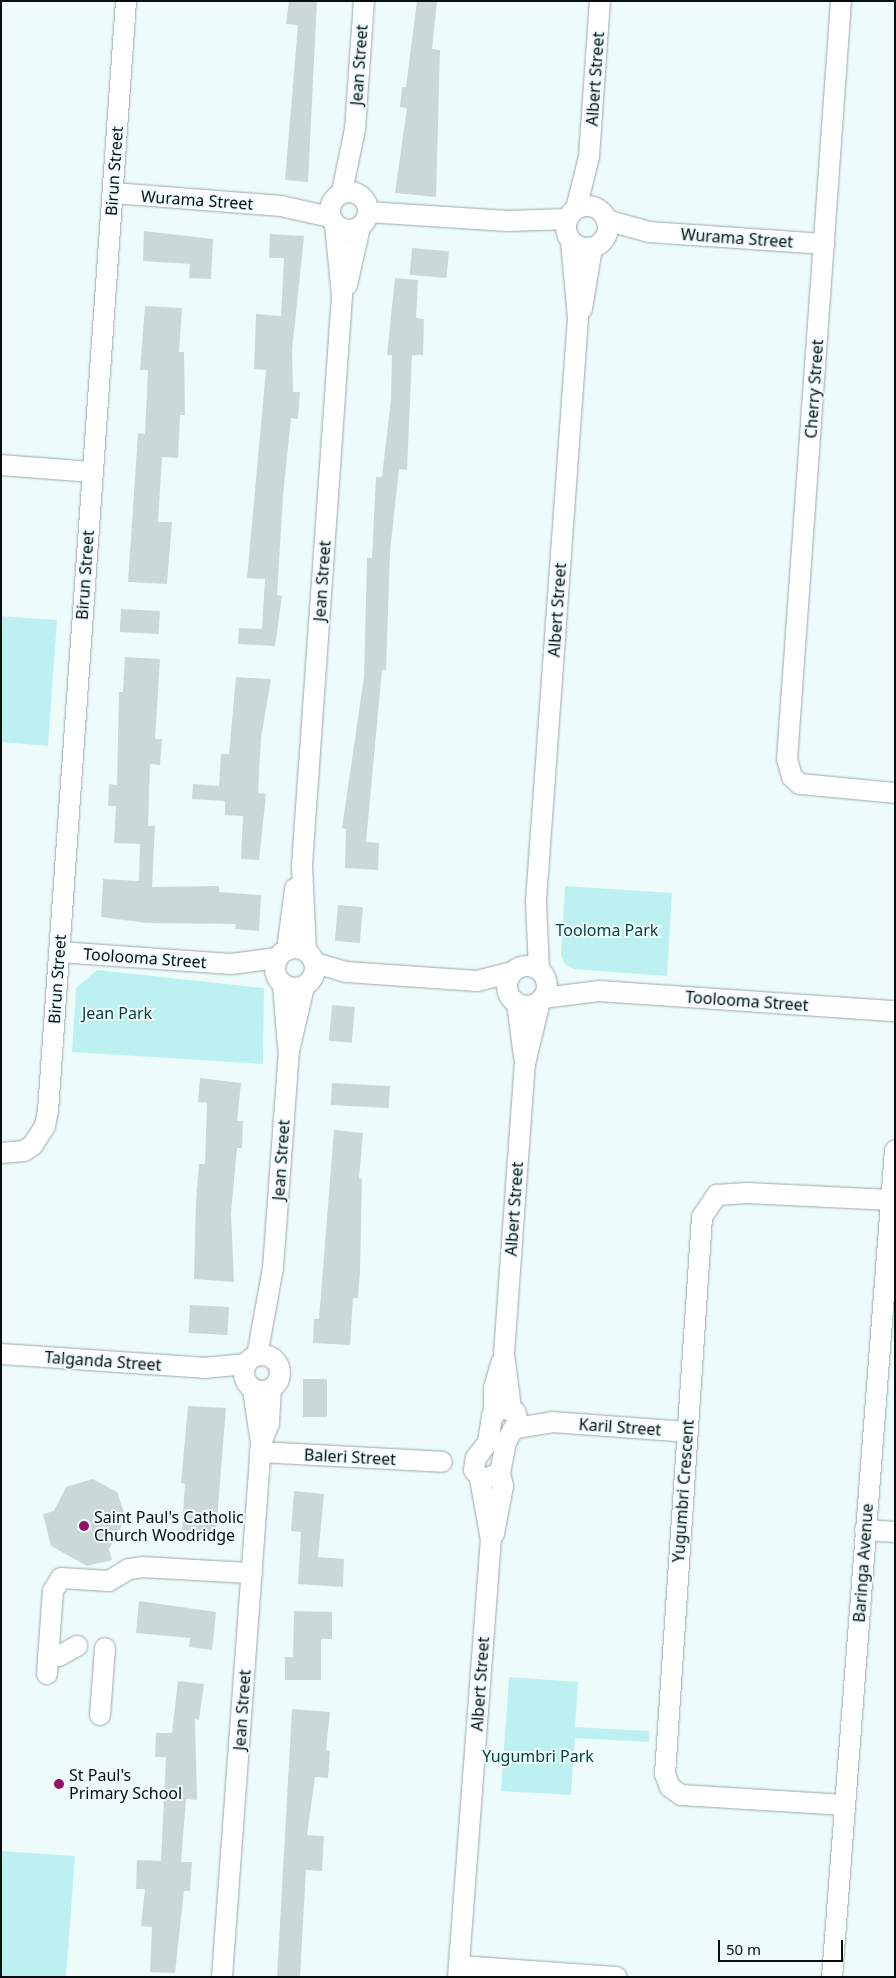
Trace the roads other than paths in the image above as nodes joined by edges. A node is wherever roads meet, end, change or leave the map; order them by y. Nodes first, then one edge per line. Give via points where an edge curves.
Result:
1 (126, 1) edge
2 (364, 1) edge
3 (600, 1) edge
4 (841, 1) edge
5 (590, 157) junction
6 (113, 193) junction
7 (339, 206) junction
8 (364, 220) junction
9 (570, 225) junction
10 (601, 228) junction
11 (825, 244) junction
12 (342, 296) junction
13 (578, 318) junction
14 (1, 465) edge
15 (92, 472) junction
16 (895, 793) edge
17 (536, 901) junction
18 (59, 952) junction
19 (295, 968) junction
20 (515, 970) junction
21 (477, 981) junction
22 (542, 987) junction
23 (513, 999) junction
24 (895, 1012) edge
25 (525, 1064) junction
26 (895, 1150) edge
27 (1, 1153) edge
28 (891, 1200) junction
29 (1, 1354) edge
30 (257, 1373) junction
31 (509, 1416) junction
32 (688, 1432) junction
33 (261, 1447) junction
34 (477, 1470) junction
35 (500, 1472) junction
36 (865, 1530) junction
37 (895, 1532) edge
38 (491, 1540) junction
39 (252, 1573) junction
40 (78, 1646) dead end
41 (104, 1648) dead end
42 (100, 1715) dead end
43 (845, 1805) junction
44 (459, 1971) edge
45 (222, 1977) edge
46 (617, 1977) edge
47 (832, 1977) edge

1 - 6 street, Birun Street
2 - 7 street, Jean Street via 354,129
3 - 5 street, Albert Street
4 - 11 street, Cherry Street
5 - 9 street, Albert Street
5 - 10 street, Albert Street
6 - 7 street, Wurama Street via 281,206
6 - 15 street, Birun Street
7 - 8 street
7 - 8 street, Wurama Street via 347,230
7 - 12 street, Jean Street
8 - 9 street
8 - 12 street, Jean Street
9 - 10 street
9 - 10 street
9 - 13 street, Albert Street
10 - 11 street, Wurama Street
10 - 13 street, Albert Street via 587,296
11 - 16 street, Cherry Street via 786,759 792,777 814,787
12 - 19 street, Jean Street
13 - 17 street, Albert Street
14 - 15 street
15 - 18 street, Birun Street
17 - 20 street, Albert Street
17 - 22 street, Albert Street
18 - 19 street, Toolooma Street
18 - 27 street, Birun Street via 45,1126 33,1145
19 - 21 street, Toolooma Street
19 - 30 street, Jean Street via 284,1038 289,1051 273,1268
20 - 21 street, Toolooma Street
20 - 22 street
20 - 23 street, Albert Street via 507,983
21 - 23 street, Toolooma Street
22 - 23 street via 529,1006
22 - 24 street, Toolooma Street
22 - 25 street, Albert Street
23 - 25 street, Albert Street
25 - 31 street, Albert Street via 504,1354
26 - 28 street, Baringa Avenue
28 - 32 street, Yugumbri Crescent via 747,1193 717,1195 702,1217
28 - 36 street, Baringa Avenue
29 - 30 street, Talganda Street
30 - 33 street, Jean Street
31 - 32 street, Karil Street
31 - 34 street, Albert Street via 488,1442
31 - 35 street, Albert Street
32 - 43 street, Yugumbri Crescent via 664,1774 670,1787 681,1795
33 - 34 street, Baleri Street via 441,1462
33 - 39 street, Jean Street
34 - 35 street via 491,1480
34 - 38 street, Albert Street
35 - 38 street, Albert Street via 499,1521
36 - 37 street
36 - 43 street, Baringa Avenue
38 - 44 street, Albert Street
39 - 40 street via 143,1567 129,1569 109,1581 61,1578 53,1592 47,1665
39 - 45 street, Jean Street
41 - 42 street
43 - 47 street, Baringa Avenue
44 - 46 street

